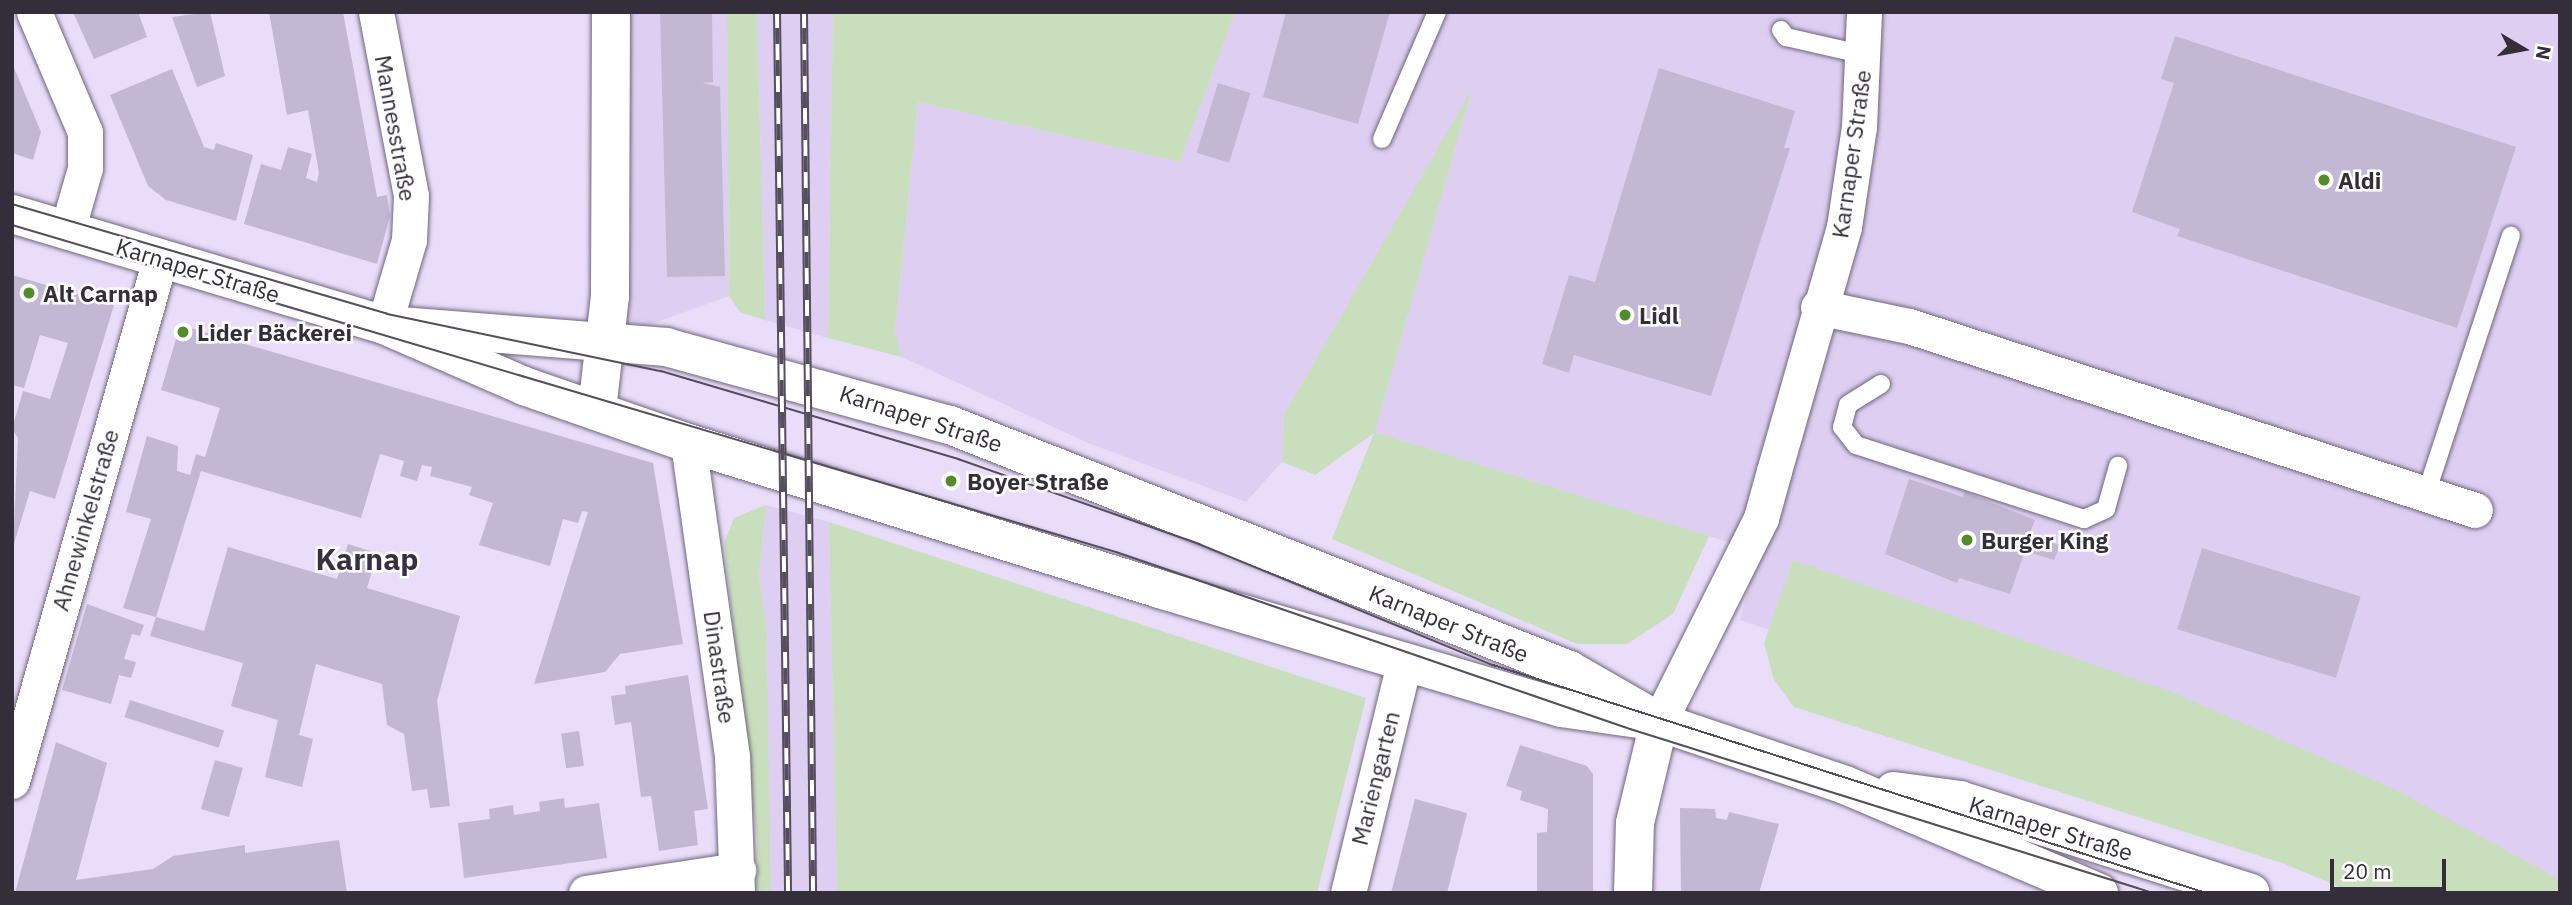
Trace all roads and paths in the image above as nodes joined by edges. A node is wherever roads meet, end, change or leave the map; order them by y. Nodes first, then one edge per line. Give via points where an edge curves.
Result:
1 (34, 12) edge
2 (376, 12) edge
3 (611, 12) edge
4 (1437, 12) edge
5 (1864, 12) edge
6 (1781, 30) dead end
7 (1865, 55) junction
8 (1382, 139) dead end
9 (12, 214) edge
10 (67, 231) junction
11 (2511, 236) dead end
12 (160, 259) junction
13 (1818, 307) junction
14 (384, 325) junction
15 (608, 340) junction
16 (1881, 384) dead end
17 (597, 410) junction
18 (688, 443) junction
19 (2118, 466) dead end
20 (2426, 494) junction
21 (2475, 510) dead end
22 (1404, 663) junction
23 (25, 677) edge
24 (1659, 722) junction
25 (12, 781) edge
26 (1845, 785) junction
27 (738, 881) edge
28 (586, 893) edge
29 (1348, 893) edge
30 (1633, 893) edge
31 (2099, 893) edge
32 (2251, 893) edge

1 - 10 street via 85,132 85,168
2 - 14 street, Mannesstraße via 411,196 409,240
3 - 15 main road via 615,157
4 - 8 lane
5 - 7 street, Karnaper Straße
6 - 7 lane via 1786,37
7 - 13 street, Karnaper Straße via 1844,227
9 - 10 main road, Karnaper Straße
10 - 12 main road, Karnaper Straße
11 - 20 lane
12 - 14 main road, Karnaper Straße
12 - 23 street, Ahnewinkelstraße
13 - 20 street via 1909,326
13 - 24 street, Karnaper Straße via 1761,518
14 - 15 main road, Karnaper Straße
14 - 17 main road, Karnaper Straße via 524,386
15 - 17 main road
15 - 24 main road, Karnaper Straße via 770,371 1062,465 1569,670
16 - 19 lane via 1848,405 1842,427 1856,445 2084,519 2106,509
17 - 18 main road, Karnaper Straße
18 - 22 main road, Karnaper Straße
18 - 27 street, Dinastraße via 732,756
20 - 21 street
22 - 24 main road, Karnaper Straße via 1561,708
22 - 29 street, Mariengarten
23 - 25 street, Ahnewinkelstraße
24 - 26 main road, Karnaper Straße
24 - 30 main road via 1635,823
26 - 31 main road, Karnaper Straße
26 - 32 main road, Karnaper Straße via 1960,800
27 - 28 street

